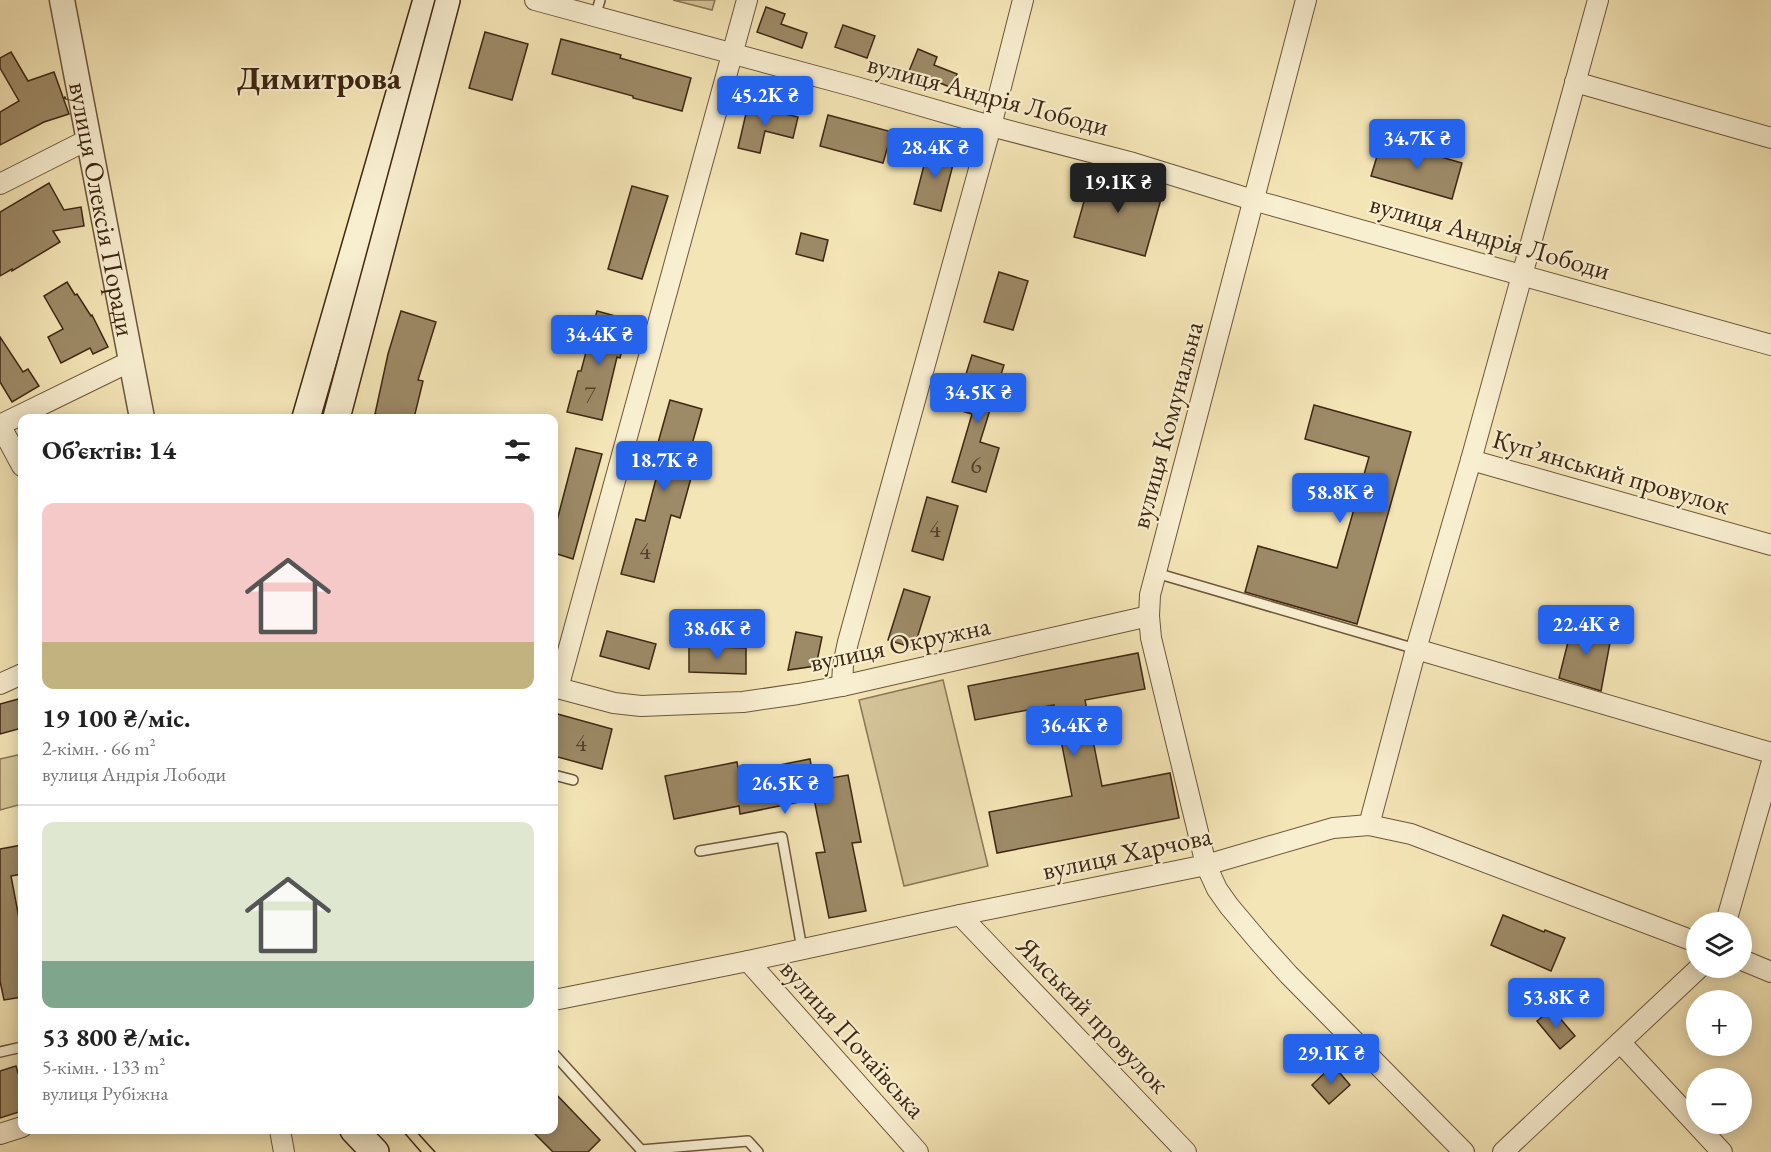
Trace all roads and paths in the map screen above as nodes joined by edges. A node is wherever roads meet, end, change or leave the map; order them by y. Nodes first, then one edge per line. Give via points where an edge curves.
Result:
1 (62, 0) edge
2 (427, 0) edge
3 (446, 0) edge
4 (535, 0) edge
5 (747, 0) edge
6 (1023, 0) edge
7 (1306, 0) edge
8 (1598, 0) edge
9 (597, 9) edge
10 (732, 53) junction
11 (1575, 82) junction
12 (991, 126) junction
13 (1771, 138) edge
14 (89, 139) junction
15 (0, 184) edge
16 (1253, 200) junction
17 (1522, 274) junction
18 (1771, 345) edge
19 (131, 361) junction
20 (23, 414) edge
21 (141, 414) edge
22 (307, 414) edge
23 (337, 414) edge
24 (18, 416) edge
25 (0, 425) edge
26 (18, 459) edge
27 (1471, 460) junction
28 (1771, 545) edge
29 (1156, 573) junction
30 (1149, 616) junction
31 (1416, 649) junction
32 (18, 676) edge
33 (558, 681) edge
34 (0, 684) edge
35 (842, 686) junction
36 (558, 689) edge
37 (1771, 753) edge
38 (1771, 765) edge
39 (558, 776) edge
40 (573, 780) dead end
41 (1369, 825) junction
42 (700, 851) dead end
43 (1206, 865) junction
44 (1729, 912) edge
45 (960, 915) junction
46 (1686, 938) edge
47 (802, 949) junction
48 (748, 961) junction
49 (1752, 964) edge
50 (1771, 972) edge
51 (1688, 978) edge
52 (558, 999) edge
53 (1620, 1042) junction
54 (18, 1048) edge
55 (0, 1052) edge
56 (558, 1058) edge
57 (18, 1128) edge
58 (0, 1134) edge
59 (281, 1134) edge
60 (358, 1134) edge
61 (642, 1151) edge
62 (284, 1152) edge
63 (375, 1152) edge
64 (758, 1152) edge
65 (918, 1152) edge
66 (1186, 1152) edge
67 (1464, 1152) edge
68 (1503, 1152) edge
69 (1722, 1152) edge

1 - 14 street, вулиця Олексія Поради
2 - 22 main road
3 - 23 main road
4 - 9 street, вулиця Андрія Лободи
5 - 10 street
6 - 12 street
7 - 16 street, вулиця Комунальна
8 - 11 street
9 - 10 street, вулиця Андрія Лободи
10 - 12 street, вулиця Андрія Лободи
10 - 33 street
11 - 13 street
11 - 17 street
12 - 16 street, вулиця Андрія Лободи
12 - 35 street via 848,642
14 - 15 street
14 - 19 street, вулиця Олексія Поради
16 - 17 street, вулиця Андрія Лободи
16 - 29 street, вулиця Комунальна
17 - 18 street, вулиця Андрія Лободи
17 - 27 street
19 - 20 street
19 - 21 street, вулиця Олексія Поради
24 - 25 street
25 - 26 street
27 - 28 street, Куп’янський провулок
27 - 31 street
29 - 30 street, вулиця Комунальна
29 - 31 lane
30 - 35 street, вулиця Окружна
30 - 43 street, вулиця Комунальна
31 - 37 street
31 - 41 street
32 - 34 street
35 - 36 street, вулиця Окружна via 743,702 641,706
38 - 44 street
39 - 40 lane
41 - 43 street, вулиця Харчова via 1333,828
41 - 46 street, вулиця Харчова via 1411,834
42 - 47 lane via 782,837
43 - 45 street, вулиця Харчова
43 - 67 street, вулиця Комунальна via 1223,898 1261,944
45 - 47 street, вулиця Харчова
45 - 66 street, Ямський провулок
47 - 48 street, вулиця Харчова
48 - 52 street, вулиця Харчова
48 - 65 street, вулиця Почаївська
49 - 50 street
51 - 53 street
53 - 68 street
53 - 69 street
54 - 55 lane
56 - 61 lane
57 - 58 street
59 - 62 street
60 - 63 main road
61 - 64 lane via 748,1141

